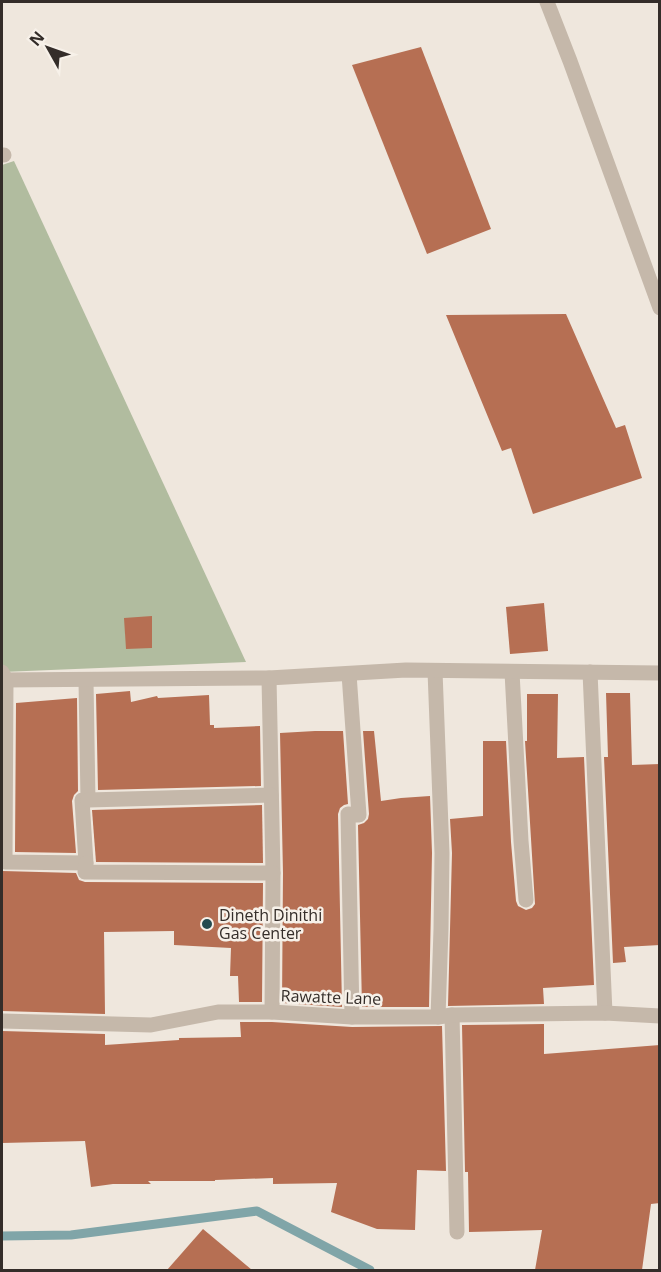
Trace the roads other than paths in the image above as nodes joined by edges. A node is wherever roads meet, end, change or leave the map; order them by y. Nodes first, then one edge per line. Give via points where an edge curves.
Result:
1 (547, 2) edge
2 (660, 308) edge
3 (435, 671) junction
4 (512, 672) junction
5 (590, 672) junction
6 (660, 673) edge
7 (349, 674) junction
8 (3, 677) edge
9 (269, 678) junction
10 (86, 681) junction
11 (271, 795) junction
12 (88, 800) junction
13 (86, 863) junction
14 (273, 873) junction
15 (526, 900) dead end
16 (272, 1012) junction
17 (605, 1013) junction
18 (445, 1016) junction
19 (660, 1016) edge
20 (352, 1017) junction
21 (2, 1021) edge
22 (457, 1232) dead end

1 - 2 street
3 - 4 street
3 - 7 street
3 - 18 street
4 - 5 street
4 - 15 street
5 - 6 street
5 - 17 street
7 - 9 street
7 - 20 street via 359,815 348,814
8 - 10 street
8 - 13 street via 5,862
9 - 10 street
9 - 11 street
10 - 12 street
11 - 12 street
11 - 14 street
12 - 13 street via 81,800
13 - 14 street via 85,872
14 - 16 street
16 - 20 street, Rawatte Lane
16 - 21 street, Rawatte Lane via 218,1012 151,1025
17 - 18 street, Rawatte Lane
17 - 19 street, Rawatte Lane
18 - 20 street, Rawatte Lane
18 - 22 street

